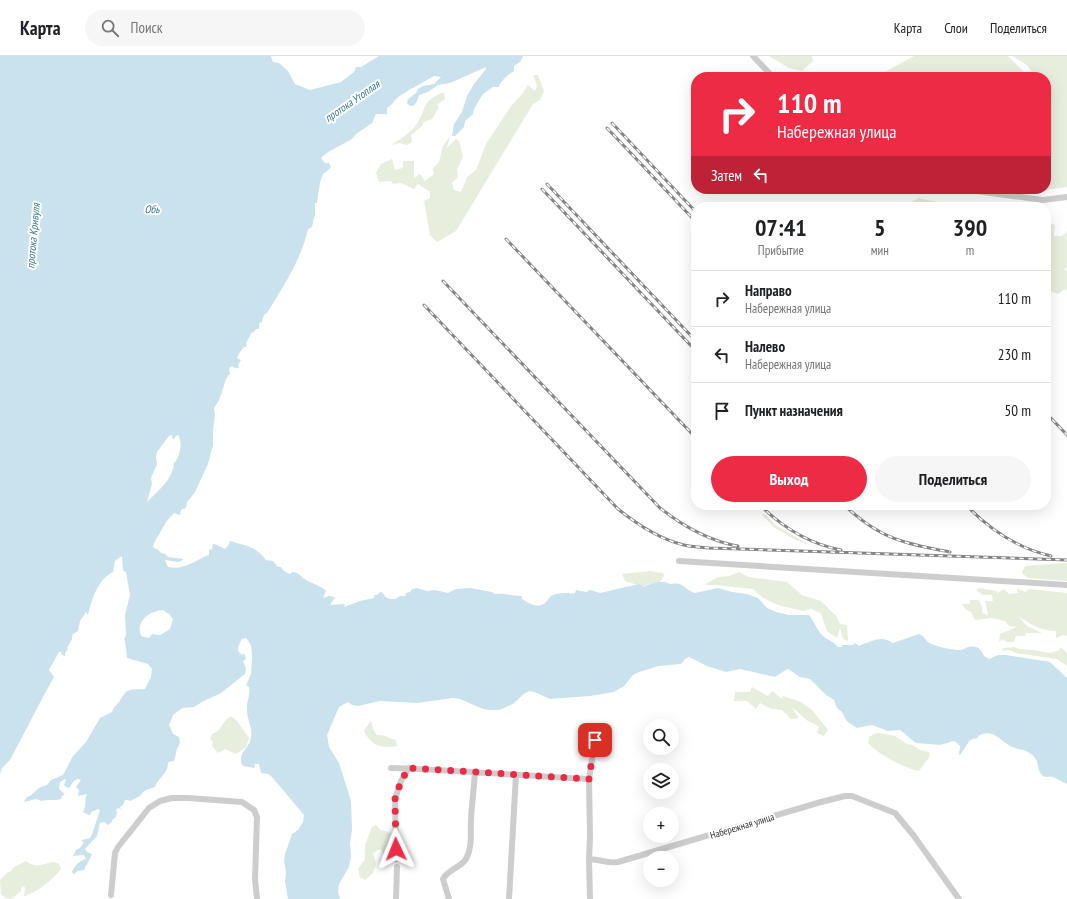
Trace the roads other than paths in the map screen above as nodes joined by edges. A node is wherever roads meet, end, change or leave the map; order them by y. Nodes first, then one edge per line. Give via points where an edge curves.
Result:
1 (753, 56) edge
2 (768, 72) edge
3 (999, 194) edge
4 (1067, 196) edge
5 (679, 561) dead end
6 (1067, 585) edge
7 (595, 740) dead end
8 (391, 768) dead end
9 (409, 768) junction
10 (475, 772) junction
11 (516, 775) junction
12 (589, 779) junction
13 (396, 859) dead end
14 (589, 859) junction
15 (397, 868) dead end
16 (111, 895) dead end
17 (257, 899) edge
18 (396, 899) edge
19 (449, 899) edge
20 (509, 899) edge
21 (590, 899) edge
22 (959, 899) edge

1 - 2 street
3 - 4 street via 1043,200
5 - 6 street
7 - 12 street
8 - 9 street
9 - 10 street
9 - 13 street via 395,799
10 - 11 street
10 - 19 street via 471,849 460,866 444,876
11 - 12 street
11 - 20 street
12 - 14 street
14 - 21 street
14 - 22 street, Набережная улица via 611,864 845,796 895,813
15 - 18 street
16 - 17 street via 115,854 123,839 149,808 160,801 188,798 242,802 254,810 257,817

